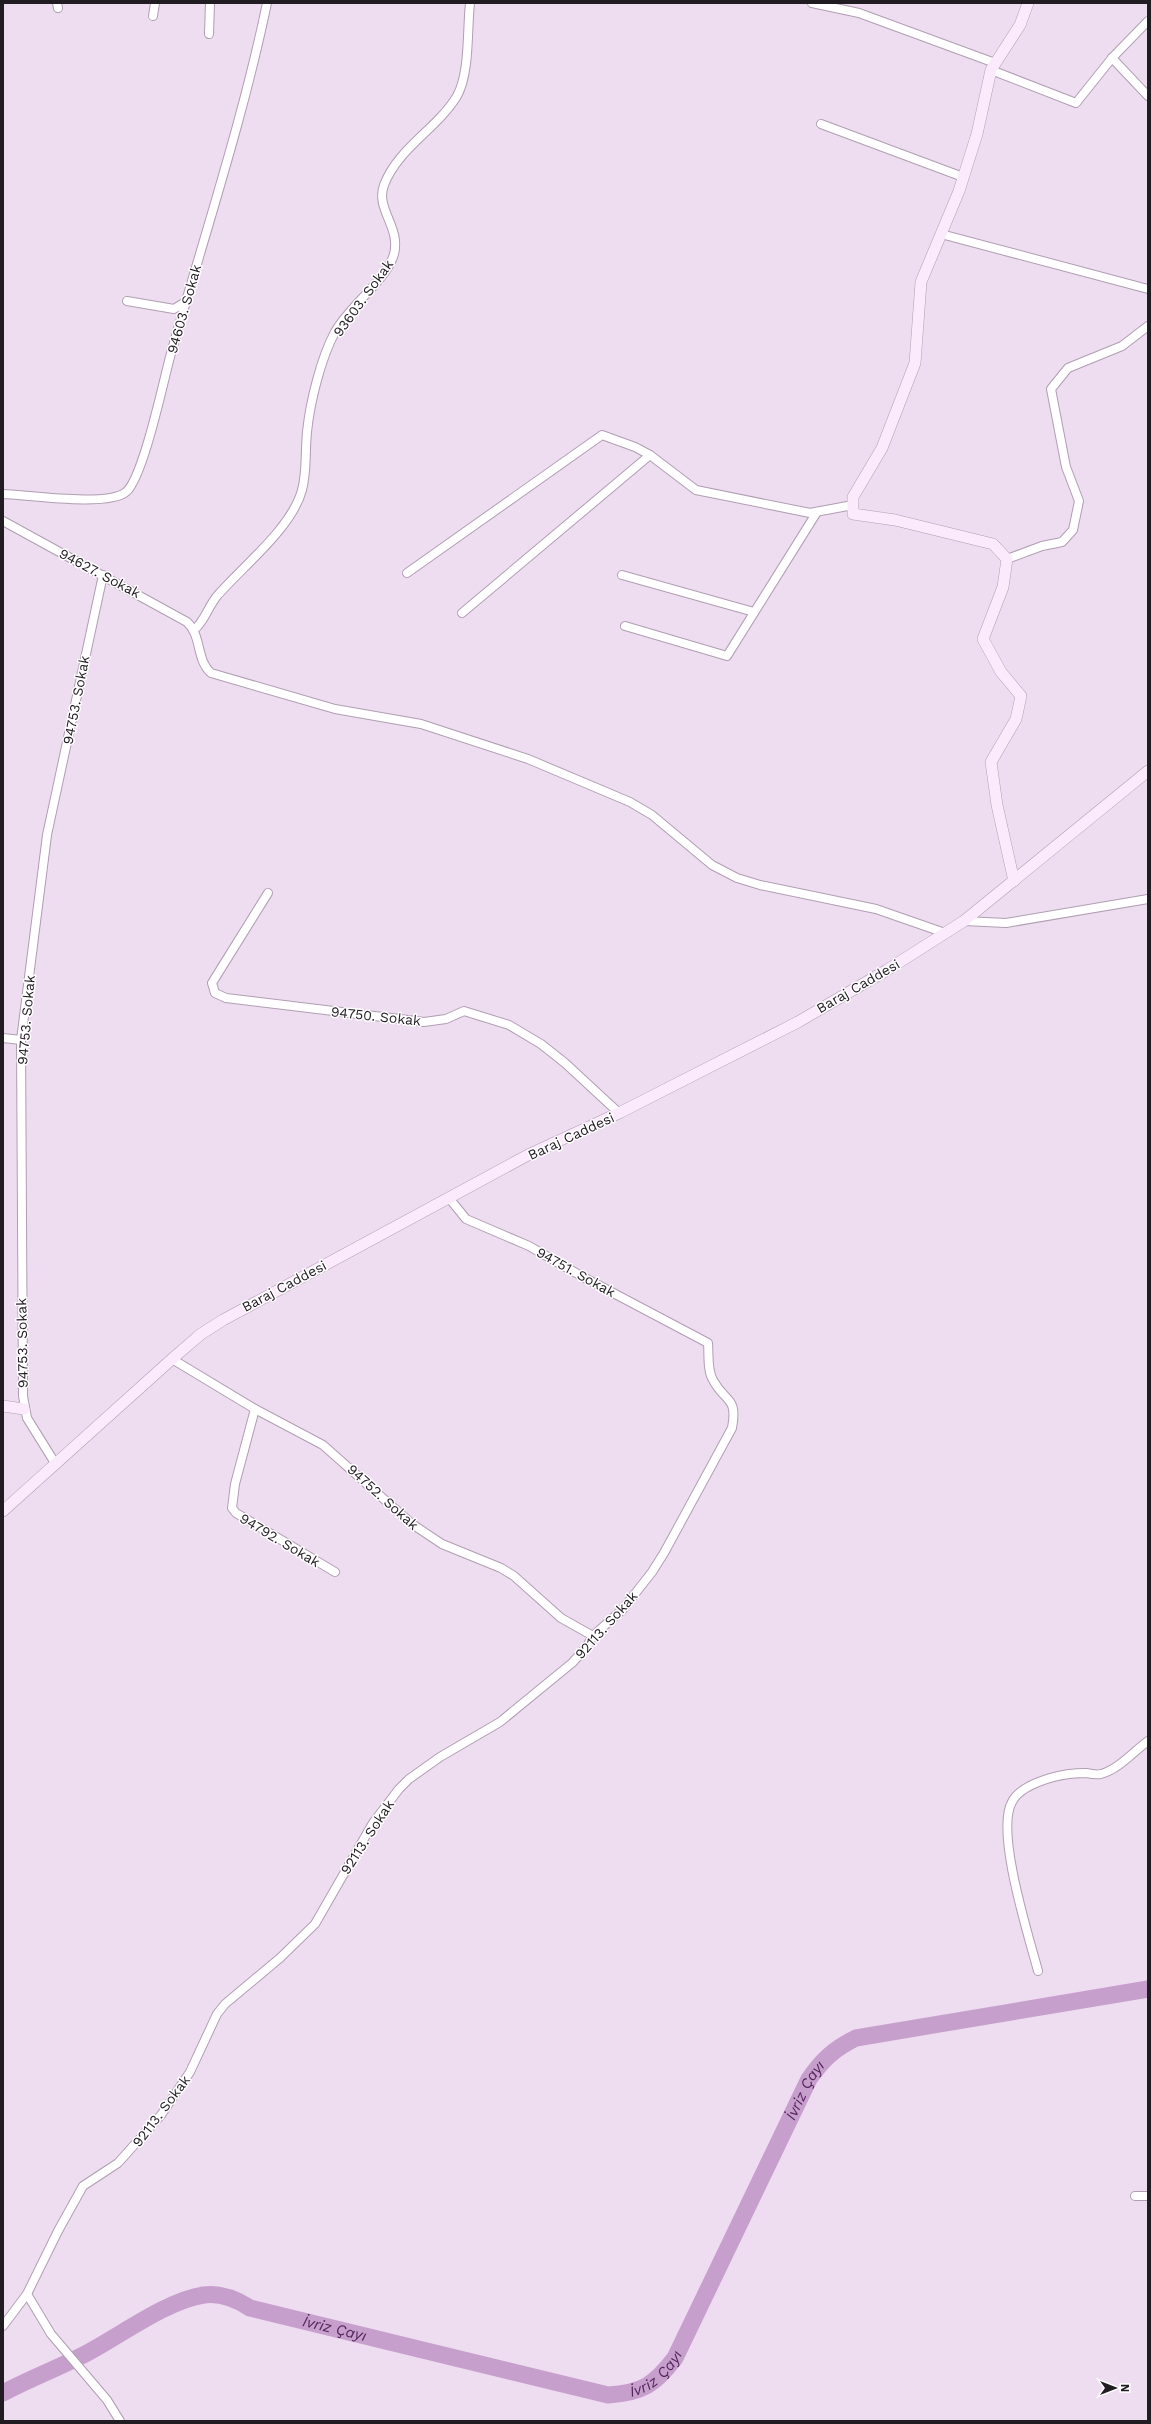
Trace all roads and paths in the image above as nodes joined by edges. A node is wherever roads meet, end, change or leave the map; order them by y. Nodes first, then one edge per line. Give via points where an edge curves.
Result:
1 (155, 3) edge
2 (210, 3) edge
3 (267, 3) edge
4 (470, 3) edge
5 (812, 3) edge
6 (1028, 3) edge
7 (153, 16) dead end
8 (1148, 21) edge
9 (209, 34) dead end
10 (1112, 58) junction
11 (993, 67) junction
12 (1148, 96) edge
13 (821, 124) dead end
14 (964, 176) junction
15 (941, 234) junction
16 (1148, 289) edge
17 (127, 301) dead end
18 (186, 301) junction
19 (1148, 326) edge
20 (650, 455) junction
21 (3, 494) edge
22 (853, 505) junction
23 (817, 512) junction
24 (3, 521) edge
25 (1007, 559) junction
26 (407, 574) dead end
27 (103, 575) junction
28 (622, 575) dead end
29 (754, 612) junction
30 (462, 613) dead end
31 (625, 626) dead end
32 (195, 629) junction
33 (1148, 771) edge
34 (1014, 881) junction
35 (268, 893) dead end
36 (1148, 899) edge
37 (964, 921) junction
38 (945, 934) junction
39 (3, 1038) edge
40 (21, 1040) junction
41 (619, 1113) junction
42 (448, 1198) junction
43 (708, 1343) joint
44 (172, 1359) junction
45 (3, 1406) edge
46 (24, 1409) junction
47 (255, 1409) junction
48 (55, 1463) junction
49 (3, 1511) edge
50 (335, 1572) dead end
51 (593, 1636) junction
52 (1148, 1741) edge
53 (1038, 1971) dead end
54 (1135, 2196) dead end
55 (1148, 2196) edge
56 (27, 2294) junction
57 (3, 2326) edge
58 (120, 2421) edge

1 - 7 street
2 - 9 street
3 - 18 street, 94603. Sokak via 239,116
4 - 32 street, 93603. Sokak via 464,69 456,96 398,162 384,185 382,201 395,231 395,251 388,268 349,312 330,344 310,415 304,480 299,499 271,540 217,596 201,624
5 - 11 street via 859,13
6 - 11 main road via 1020,25
8 - 10 street
10 - 11 street via 1076,103
10 - 12 street
11 - 14 main road
13 - 14 street
14 - 15 main road
15 - 16 street
15 - 22 main road via 921,282 915,363 882,448 853,497
17 - 18 street via 174,309
18 - 21 street, 94603. Sokak via 144,451 128,490 118,497 99,500
19 - 25 street via 1122,346 1068,368 1051,389 1066,466 1079,501 1073,530 1062,542 1042,546
20 - 23 street via 696,490 810,513
20 - 26 street via 602,435
20 - 30 street
22 - 23 street
22 - 25 main road via 853,514 895,520 993,544
23 - 29 street
24 - 27 street, 94627. Sokak
25 - 34 main road via 1003,587 983,639 1001,672 1021,696 1016,718 991,762 997,805
27 - 32 street, 94627. Sokak via 175,614
27 - 40 street, 94753. Sokak via 47,835
28 - 29 street
29 - 31 street via 727,656
32 - 38 street via 202,660 211,673 336,709 421,724 528,759 630,802 652,815 706,861 737,878 876,909
33 - 34 main road, Baraj Caddesi
34 - 37 main road, Baraj Caddesi
35 - 41 street, 94750. Sokak via 212,983 215,993 226,998 424,1022 439,1021 459,1012 470,1011 509,1025 541,1044
36 - 37 street via 1006,923
37 - 38 main road, Baraj Caddesi
38 - 41 main road, Baraj Caddesi via 798,1022
39 - 40 street
40 - 46 street, 94753. Sokak via 21,1333
41 - 42 main road, Baraj Caddesi via 528,1156
42 - 43 street, 94751. Sokak via 466,1219 529,1246
42 - 44 main road, Baraj Caddesi via 251,1303 201,1334
43 - 51 street, 92113. Sokak via 712,1379 730,1399 733,1408 732,1428 652,1572 623,1609
44 - 47 street, 94752. Sokak
44 - 48 main road, Baraj Caddesi
45 - 46 main road
46 - 48 street, 94753. Sokak via 34,1432
47 - 50 street, 94792. Sokak via 235,1484 232,1508 236,1513
47 - 51 street, 94752. Sokak via 323,1445 427,1535 442,1544 501,1568 514,1576 561,1618
48 - 49 main road, Baraj Caddesi
51 - 56 street, 92113. Sokak via 580,1656 511,1712 487,1730 423,1769 399,1789 373,1823 315,1924 280,1958 225,2004 213,2021 190,2072 161,2116 118,2163 83,2186
52 - 53 street via 1114,1768 1100,1775 1084,1773 1051,1778 1026,1788 1012,1801 1006,1820 1010,1853
54 - 55 street
56 - 57 street, 92113. Sokak
56 - 58 street via 58,2344 107,2400

